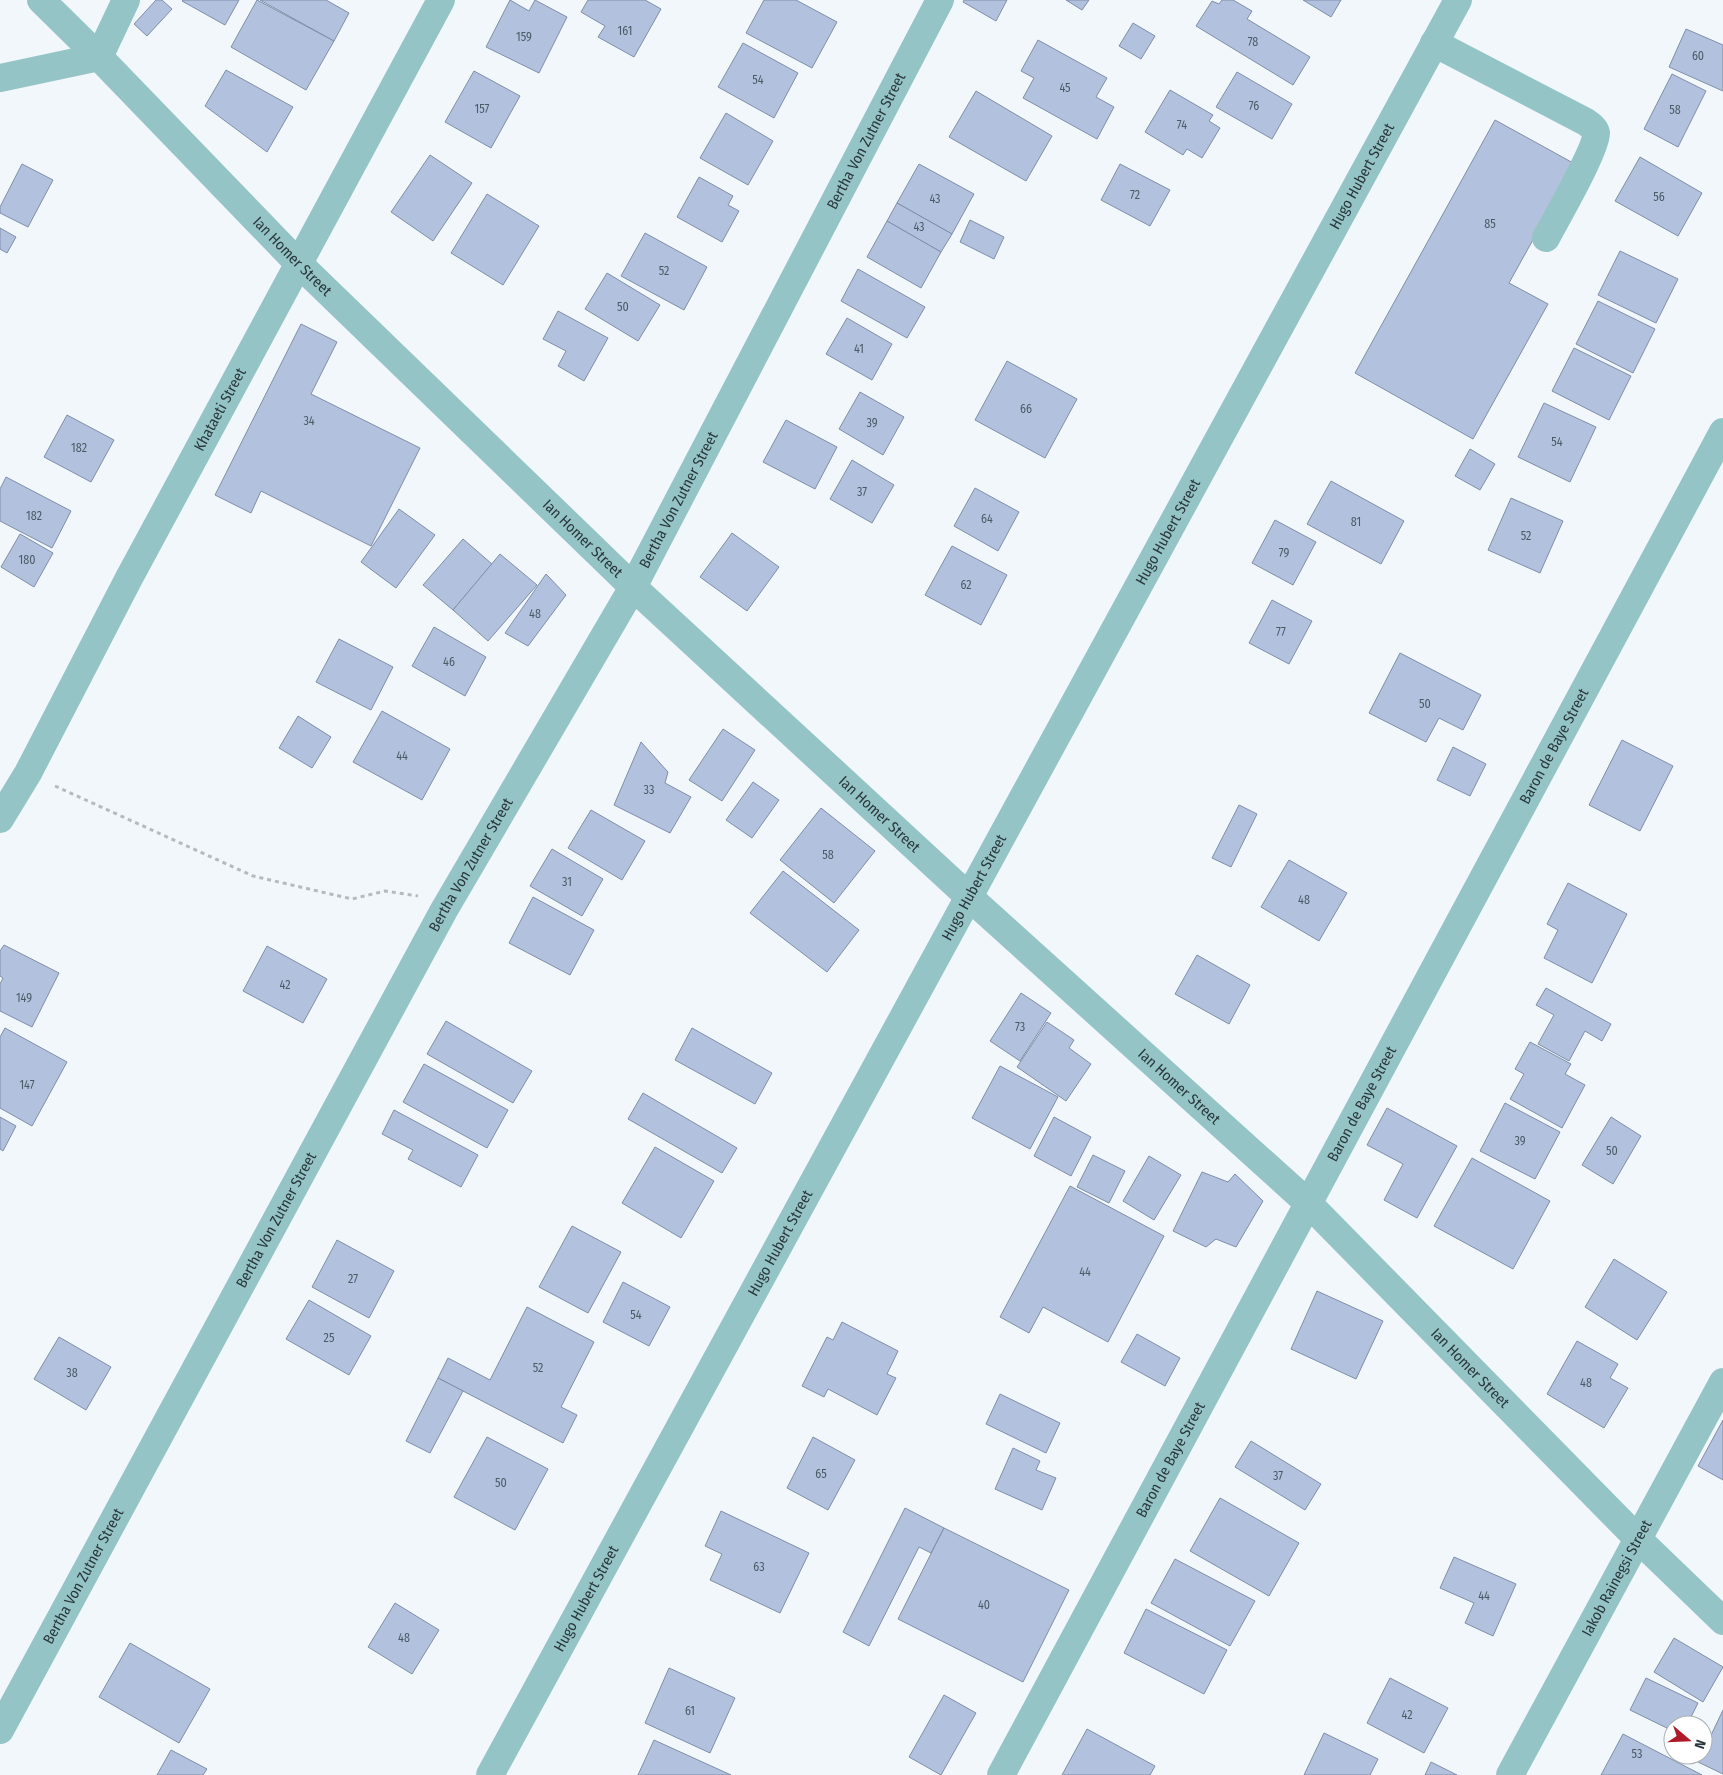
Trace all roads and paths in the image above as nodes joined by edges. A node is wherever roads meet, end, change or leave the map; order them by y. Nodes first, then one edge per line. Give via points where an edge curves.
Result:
1 (40, 0) edge
2 (126, 0) edge
3 (441, 0) edge
4 (940, 0) edge
5 (1458, 0) edge
6 (1434, 43) junction
7 (99, 57) junction
8 (0, 78) edge
9 (1546, 238) dead end
10 (298, 263) junction
11 (1723, 432) edge
12 (632, 587) junction
13 (28, 773) junction
14 (0, 819) edge
15 (968, 896) junction
16 (444, 910) junction
17 (1308, 1203) junction
18 (1723, 1382) edge
19 (1639, 1540) junction
20 (1723, 1621) edge
21 (0, 1730) edge
22 (490, 1775) edge
23 (1001, 1775) edge
24 (1510, 1775) edge

1 - 7 street, Ian Homer Street
2 - 7 street
3 - 10 street, Khataeti Street
4 - 12 street, Bertha Von Zutner Street
5 - 6 street, Hugo Hubert Street
6 - 9 street via 1594,128 1596,134 1590,154
6 - 15 street, Hugo Hubert Street
7 - 8 street
7 - 10 street, Ian Homer Street
10 - 12 street, Ian Homer Street
10 - 13 street, Khataeti Street
11 - 17 street, Baron de Baye Street
12 - 15 street, Ian Homer Street
12 - 16 street, Bertha Von Zutner Street
13 - 14 street, Khataeti Street
13 - 16 path via 253,876 352,899 385,891 424,897
15 - 17 street, Ian Homer Street
15 - 22 street, Hugo Hubert Street
16 - 21 street, Bertha Von Zutner Street
17 - 19 street, Ian Homer Street
17 - 23 street, Baron de Baye Street
18 - 19 street, Iakob Rainegsi Street
19 - 20 street, Ian Homer Street
19 - 24 street, Iakob Rainegsi Street

